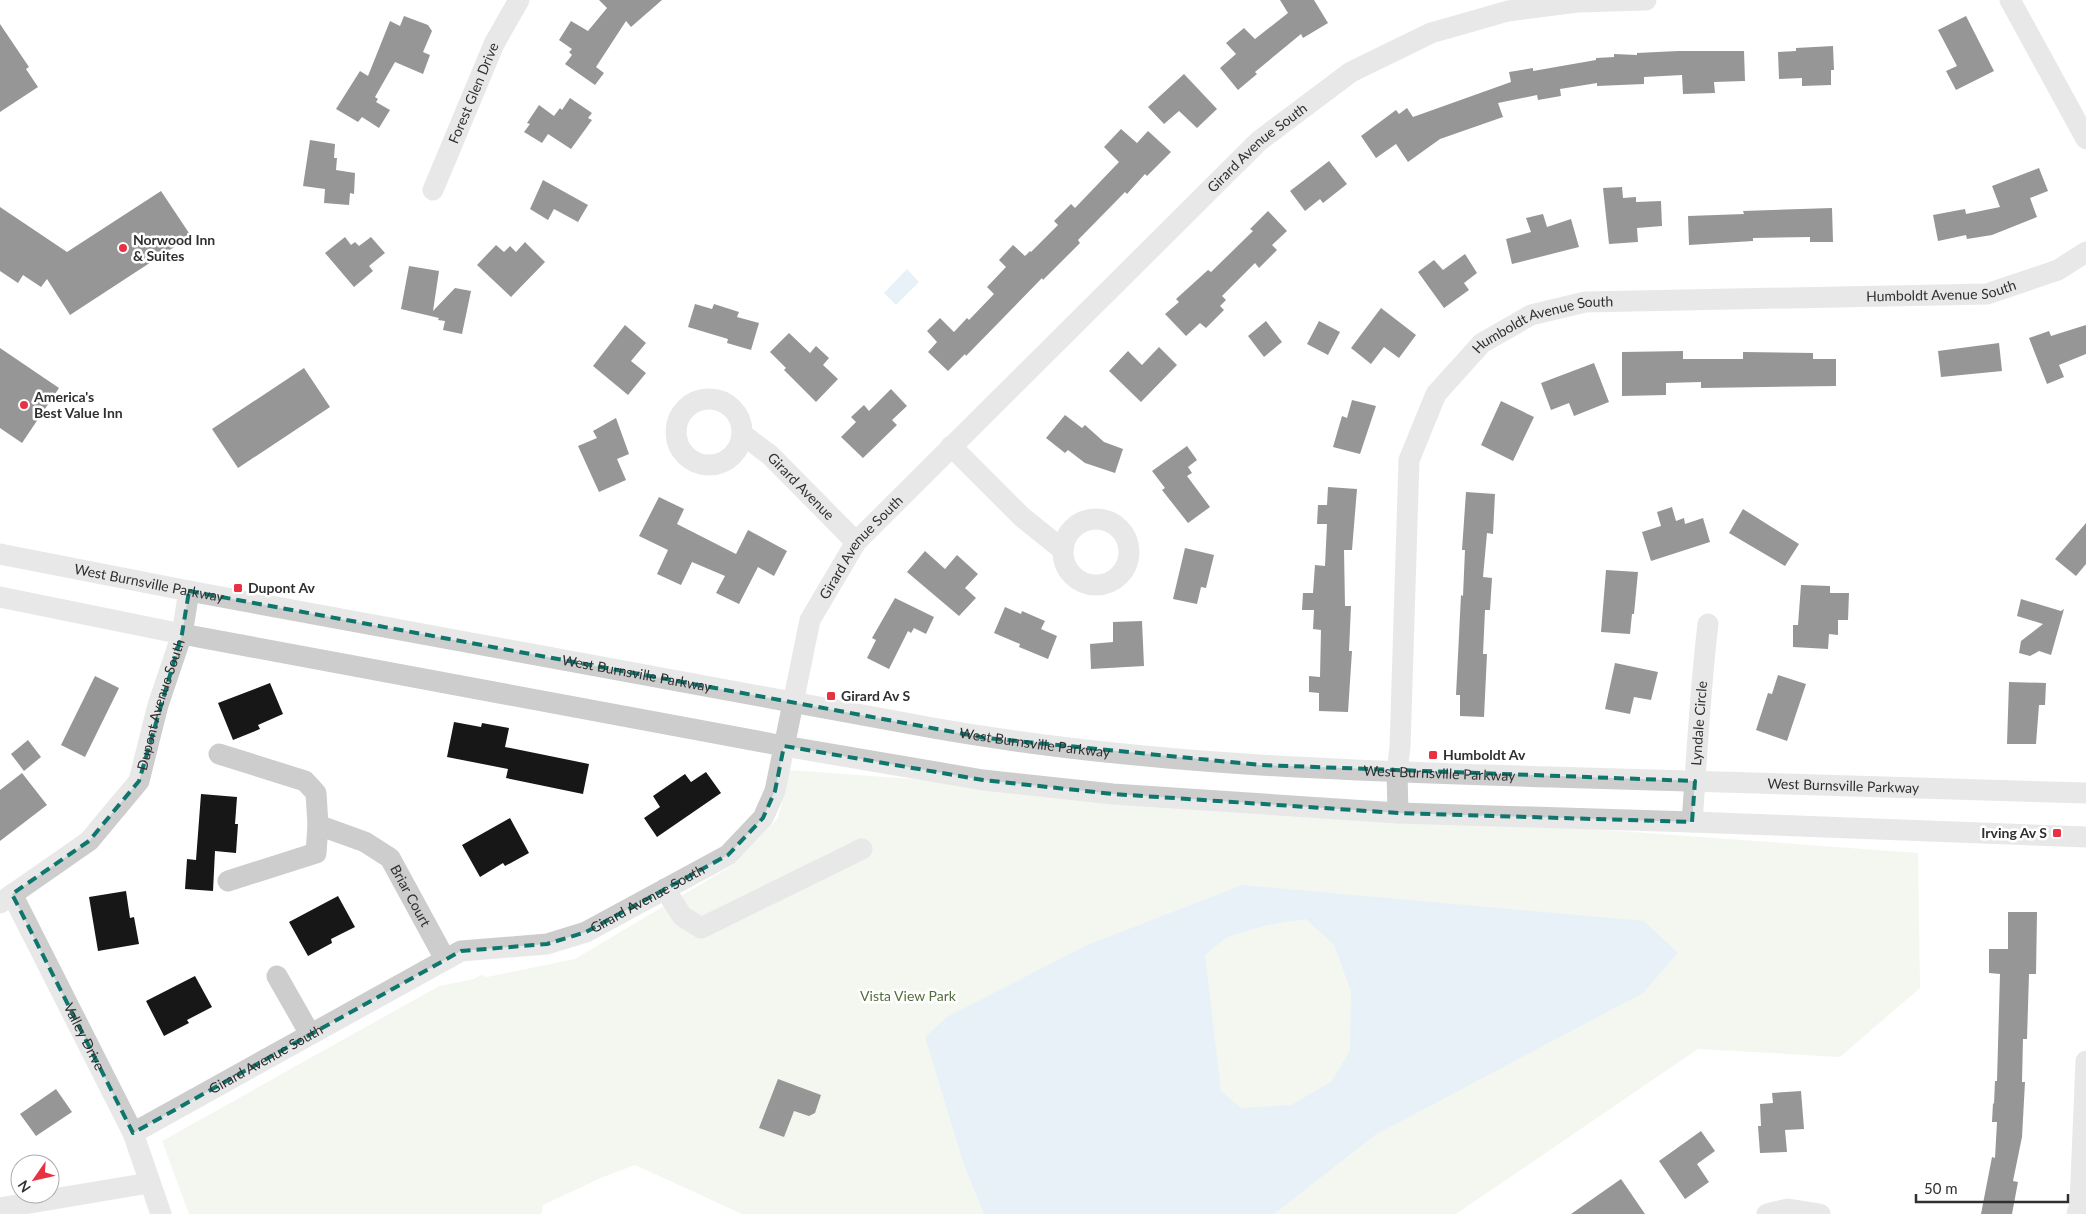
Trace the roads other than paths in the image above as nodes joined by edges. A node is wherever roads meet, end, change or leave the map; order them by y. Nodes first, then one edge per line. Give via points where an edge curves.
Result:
1 (519, 0) edge
2 (1646, 0) edge
3 (2010, 0) edge
4 (2086, 139) edge
5 (433, 190) dead end
6 (2086, 252) edge
7 (742, 434) dead end
8 (951, 446) junction
9 (856, 542) junction
10 (1063, 550) dead end
11 (0, 554) edge
12 (190, 591) junction
13 (0, 597) edge
14 (1708, 624) dead end
15 (182, 634) junction
16 (792, 703) junction
17 (784, 746) junction
18 (219, 754) dead end
19 (1397, 772) junction
20 (1695, 781) junction
21 (2086, 793) edge
22 (1398, 813) junction
23 (1692, 822) junction
24 (318, 824) junction
25 (2086, 837) edge
26 (862, 849) dead end
27 (228, 881) dead end
28 (664, 889) junction
29 (6, 899) edge
30 (445, 960) junction
31 (277, 976) dead end
32 (310, 1034) junction
33 (2086, 1061) edge
34 (133, 1133) junction
35 (149, 1183) junction
36 (0, 1208) edge
37 (161, 1214) edge
38 (1767, 1214) edge
39 (1820, 1214) edge
40 (2077, 1214) edge

1 - 5 street, Forest Glen Drive via 494,44
2 - 8 street, Girard Avenue South via 1578,2 1508,11 1431,33 1351,72 1259,142
3 - 4 street
6 - 19 street, Humboldt Avenue South via 2058,270 1987,294 1585,302 1531,315 1482,343 1436,394 1409,460
7 - 9 street, Girard Avenue via 770,455
8 - 9 street, Girard Avenue South
8 - 10 street via 1022,517
9 - 16 street, Girard Avenue South via 810,620
11 - 12 street, West Burnsville Parkway
12 - 15 street, Dupont Avenue South
12 - 16 street, West Burnsville Parkway
13 - 15 street
14 - 20 street, Lyndale Circle
15 - 17 street
15 - 29 street, Dupont Avenue South via 158,705 139,781 89,841
16 - 17 street, Girard Avenue South
16 - 19 street, West Burnsville Parkway via 986,738 1261,765
17 - 22 street via 983,780 1113,794
17 - 28 street, Girard Avenue South via 775,790 763,818 728,855
18 - 24 street via 305,782 316,792
19 - 20 street, West Burnsville Parkway
19 - 22 street, Humboldt Avenue South
20 - 21 street, West Burnsville Parkway
20 - 23 street, Lyndale Circle
22 - 23 street
23 - 25 street
24 - 27 street via 316,853
24 - 30 street, Briar Court via 365,842 390,858
26 - 28 street via 701,928 682,916
28 - 30 street, Girard Avenue South via 586,932 547,944 461,951
29 - 34 street, Valley Drive
30 - 32 street, Girard Avenue South
31 - 32 street
32 - 34 street, Girard Avenue South
33 - 40 street
34 - 35 street, Valley Drive
35 - 36 street
35 - 37 street, Valley Drive
38 - 39 street via 1788,1209

